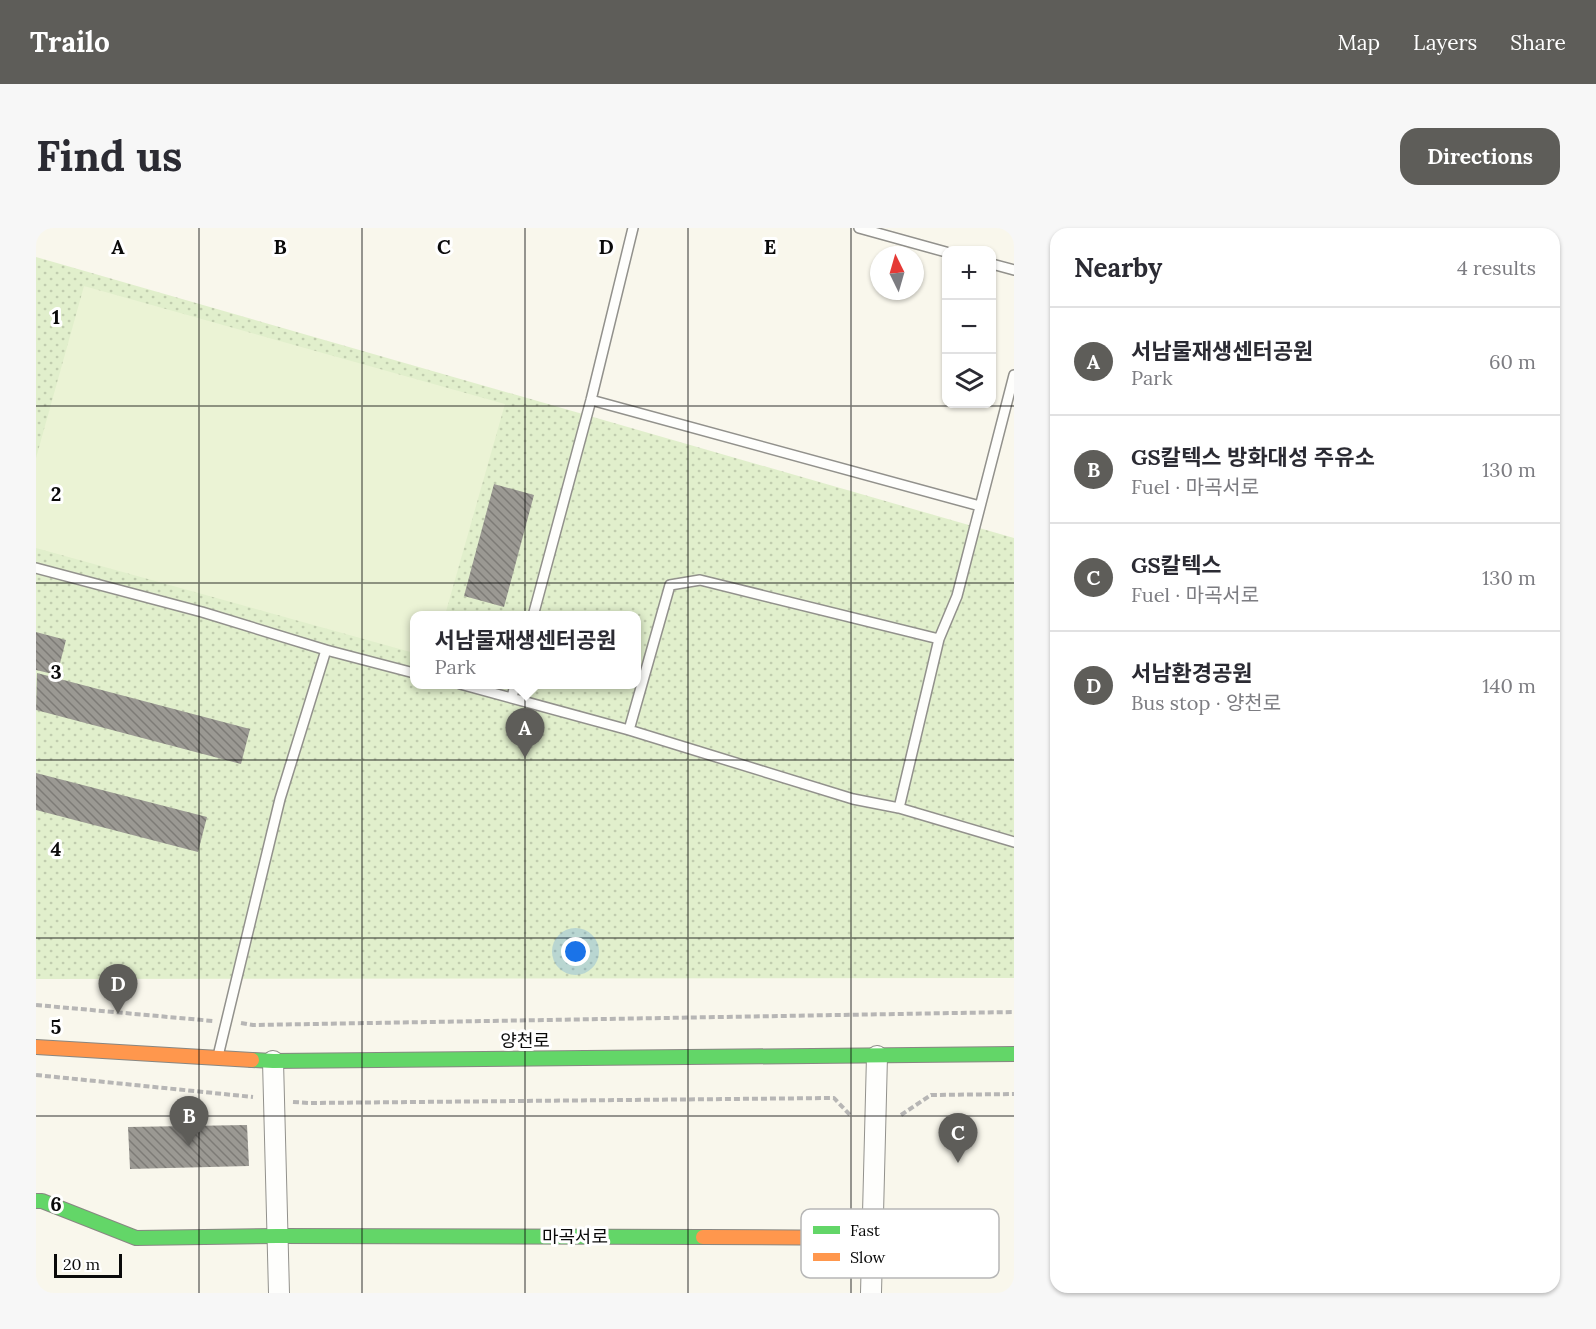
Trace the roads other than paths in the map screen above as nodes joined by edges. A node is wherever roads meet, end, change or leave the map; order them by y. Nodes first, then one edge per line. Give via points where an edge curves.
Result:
1 (633, 228) edge
2 (859, 228) edge
3 (942, 251) edge
4 (996, 265) edge
5 (1014, 270) edge
6 (1014, 375) edge
7 (591, 400) junction
8 (980, 506) junction
9 (36, 568) edge
10 (534, 611) edge
11 (939, 639) junction
12 (326, 650) junction
13 (410, 672) edge
14 (641, 687) edge
15 (479, 689) edge
16 (514, 689) edge
17 (640, 689) edge
18 (512, 698) junction
19 (629, 729) junction
20 (899, 808) junction
21 (1014, 842) edge
22 (36, 1047) edge
23 (1014, 1054) edge
24 (877, 1056) junction
25 (218, 1057) junction
26 (273, 1061) junction
27 (36, 1201) edge
28 (874, 1209) edge
29 (278, 1236) junction
30 (801, 1238) edge
31 (872, 1278) edge
32 (279, 1293) edge
33 (871, 1293) edge

1 - 7 lane
2 - 3 lane
4 - 5 lane
6 - 8 lane
7 - 8 lane
7 - 10 lane
8 - 11 lane via 957,596
9 - 12 lane
11 - 14 lane via 700,580 670,585
11 - 20 lane
12 - 13 lane
12 - 25 lane via 280,799
15 - 18 lane
16 - 18 lane
17 - 19 lane
18 - 19 lane
19 - 20 lane via 853,799
20 - 21 lane
22 - 25 main road, 양천로
23 - 24 main road, 양천로
24 - 26 main road, 양천로
24 - 28 street
25 - 26 main road, 양천로
26 - 29 street
27 - 29 main road, 마곡서로 via 136,1238
29 - 30 main road, 마곡서로
29 - 32 street
31 - 33 street

